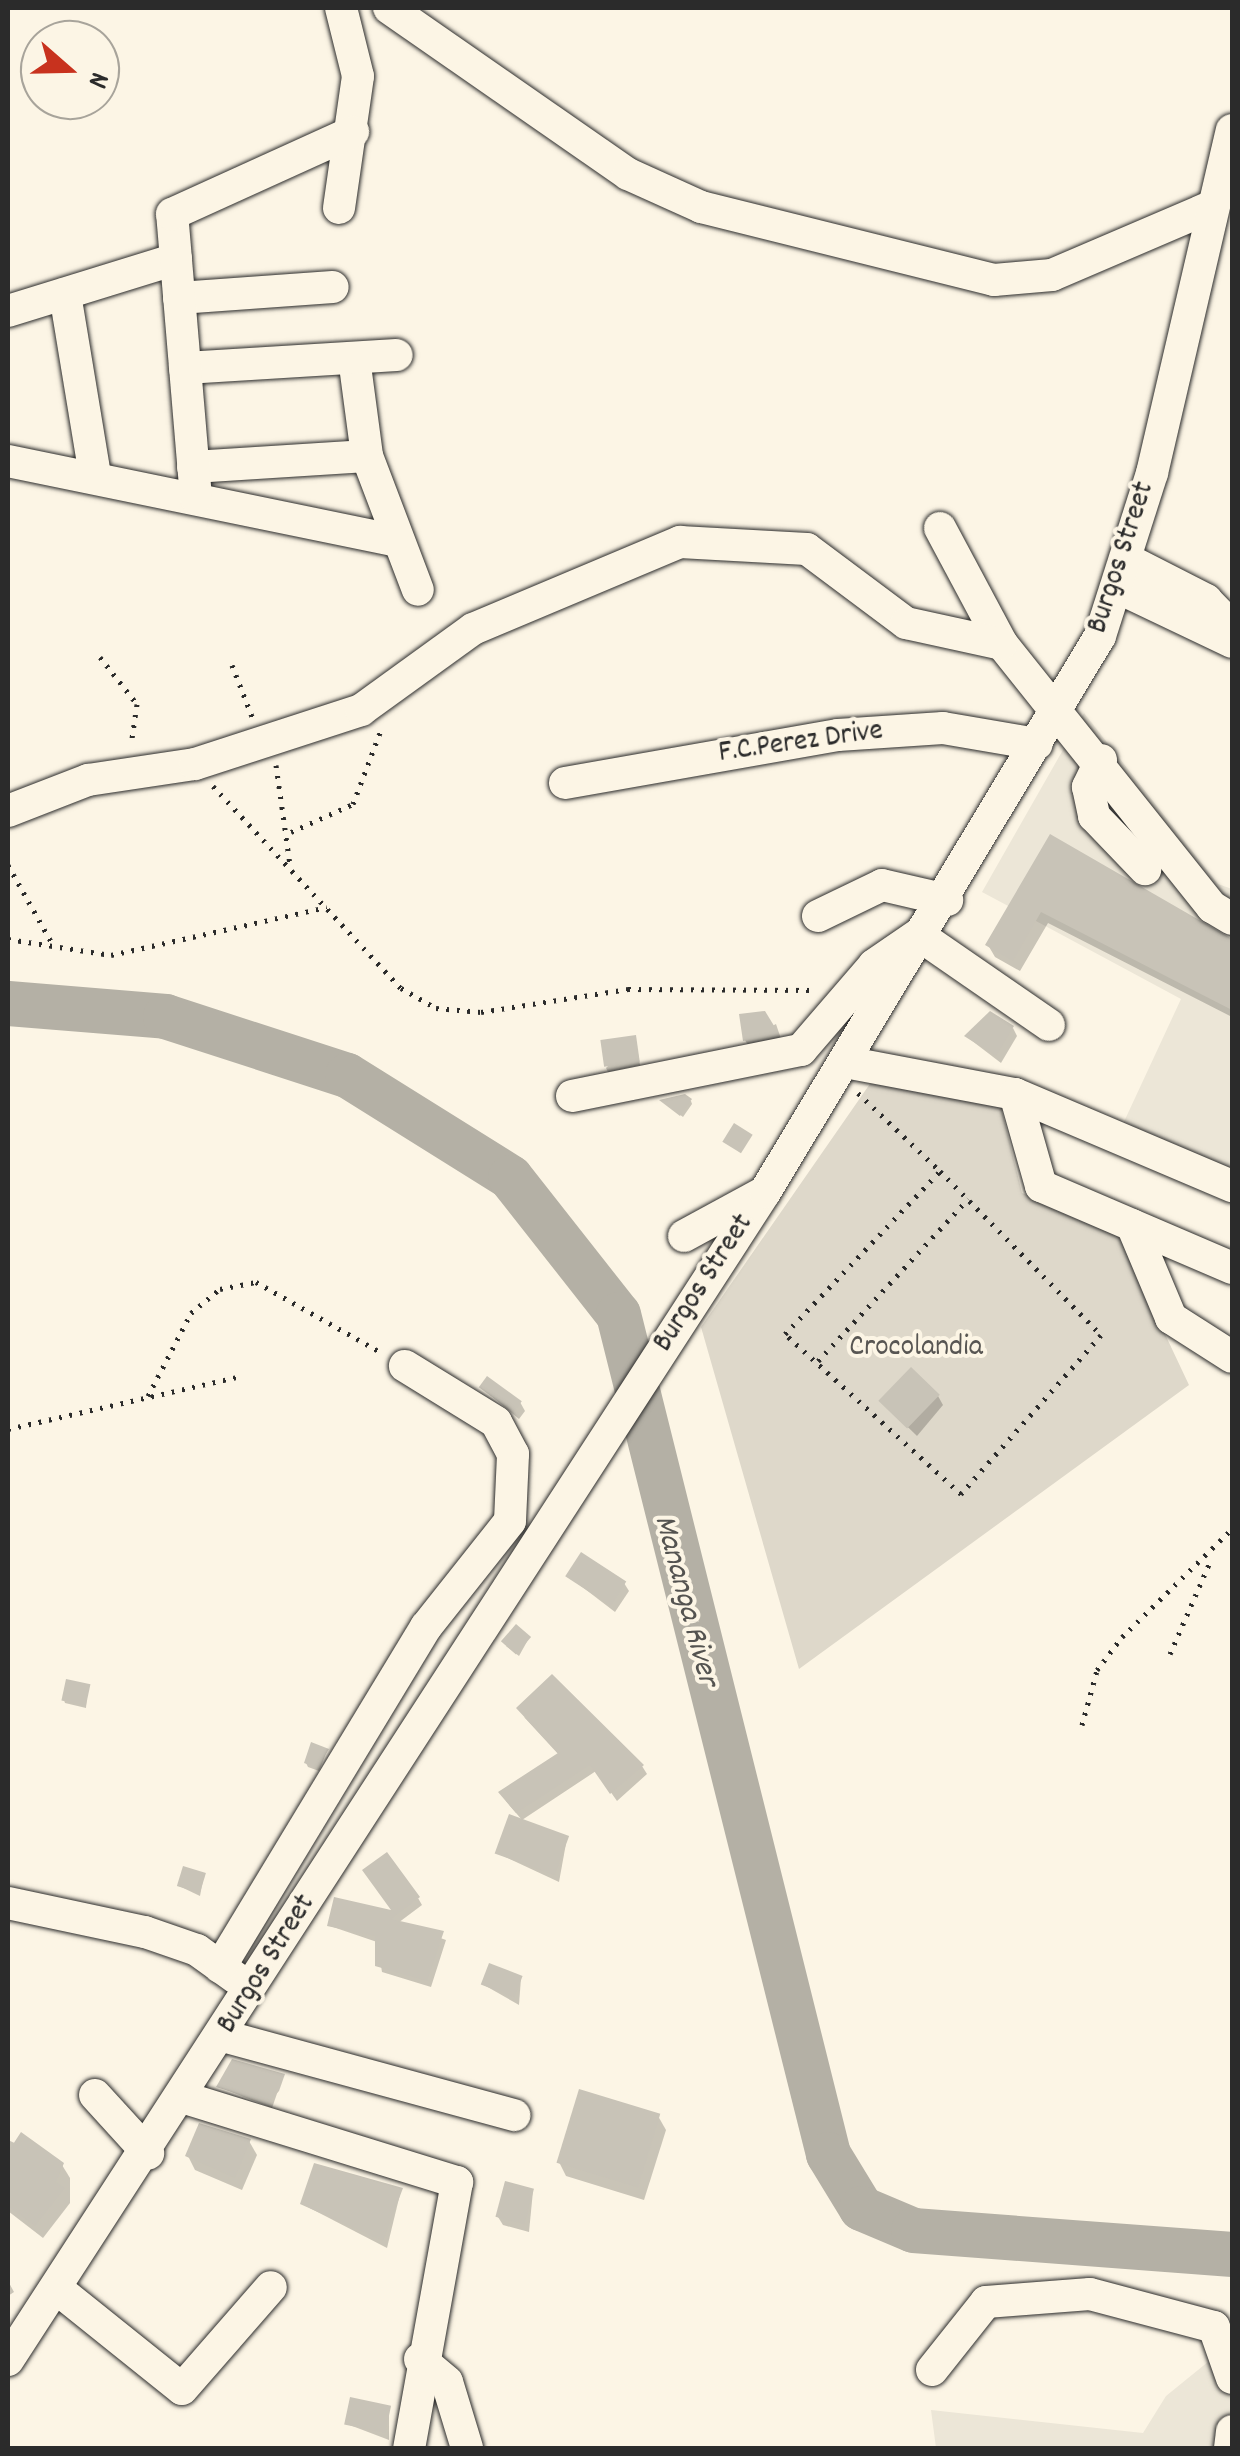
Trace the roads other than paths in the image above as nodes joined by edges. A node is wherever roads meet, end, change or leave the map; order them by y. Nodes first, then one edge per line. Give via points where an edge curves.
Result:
1 (341, 8) edge
2 (389, 8) edge
3 (1232, 130) edge
4 (354, 132) junction
5 (1213, 206) junction
6 (338, 208) dead end
7 (176, 259) junction
8 (333, 287) dead end
9 (65, 294) junction
10 (179, 298) junction
11 (8, 311) edge
12 (397, 354) dead end
13 (354, 358) junction
14 (185, 368) junction
15 (366, 456) junction
16 (8, 460) edge
17 (95, 476) junction
18 (195, 482) junction
19 (940, 528) dead end
20 (392, 540) junction
21 (1124, 574) junction
22 (418, 590) dead end
23 (1232, 627) edge
24 (1232, 642) edge
25 (1002, 644) junction
26 (1060, 706) junction
27 (1037, 744) junction
28 (1101, 760) junction
29 (565, 782) dead end
30 (8, 811) edge
31 (1145, 869) dead end
32 (947, 900) junction
33 (818, 916) dead end
34 (1232, 919) edge
35 (926, 933) junction
36 (1049, 1026) dead end
37 (845, 1062) junction
38 (1015, 1094) junction
39 (572, 1096) dead end
40 (1232, 1186) edge
41 (765, 1192) junction
42 (1132, 1225) junction
43 (684, 1236) dead end
44 (1232, 1268) edge
45 (1232, 1357) edge
46 (405, 1366) road end
47 (8, 1903) edge
48 (220, 1967) junction
49 (254, 1985) junction
50 (223, 2036) junction
51 (95, 2094) dead end
52 (185, 2098) junction
53 (514, 2115) dead end
54 (148, 2153) junction
55 (271, 2287) dead end
56 (56, 2288) junction
57 (420, 2359) junction
58 (8, 2360) edge
59 (932, 2370) dead end
60 (1232, 2378) edge
61 (1232, 2431) edge
62 (409, 2448) edge
63 (467, 2448) edge
64 (1230, 2448) edge

1 - 4 street via 358,76
2 - 5 street via 628,174 701,207 994,280 1052,275
3 - 5 street, Burgos Street
4 - 6 street
4 - 7 street via 172,214
5 - 21 street, Burgos Street
7 - 9 street
7 - 10 street
8 - 10 street
9 - 11 street
9 - 17 street
10 - 14 street
12 - 13 street
13 - 14 street
13 - 15 street
14 - 18 street
15 - 18 street
15 - 20 street
16 - 17 street
17 - 18 street
18 - 20 street
19 - 25 street
20 - 22 street
21 - 23 street via 1206,600
21 - 24 street
21 - 26 street, Burgos Street
25 - 26 street
25 - 30 street via 906,623 807,549 703,540 641,553 473,629 385,696 195,764 144,770
26 - 27 street, Burgos Street
26 - 28 street
27 - 29 street, F.C.Perez Drive via 943,728 838,735
27 - 32 street, Burgos Street
28 - 31 street via 1088,787 1094,816
28 - 34 street via 1212,907
32 - 33 street via 882,885
32 - 35 street, Burgos Street
35 - 36 street
35 - 37 street, Burgos Street
35 - 39 street via 890,951 801,1050
37 - 38 street
37 - 41 street, Burgos Street
38 - 40 street
38 - 42 street via 1041,1186
41 - 43 street
41 - 49 street, Burgos Street
42 - 44 street
42 - 45 street via 1172,1318
46 - 48 street via 496,1422 513,1454 510,1521 426,1627
47 - 48 street via 146,1932
48 - 49 street
49 - 50 street, Burgos Street
50 - 52 street, Burgos Street
50 - 53 street
51 - 54 street
52 - 54 street, Burgos Street
52 - 57 street via 457,2182
54 - 56 street, Burgos Street
55 - 56 street via 182,2389
56 - 58 street, Burgos Street
57 - 62 street
57 - 63 street via 447,2382
59 - 60 street via 986,2302 1090,2294 1214,2327
61 - 64 street

